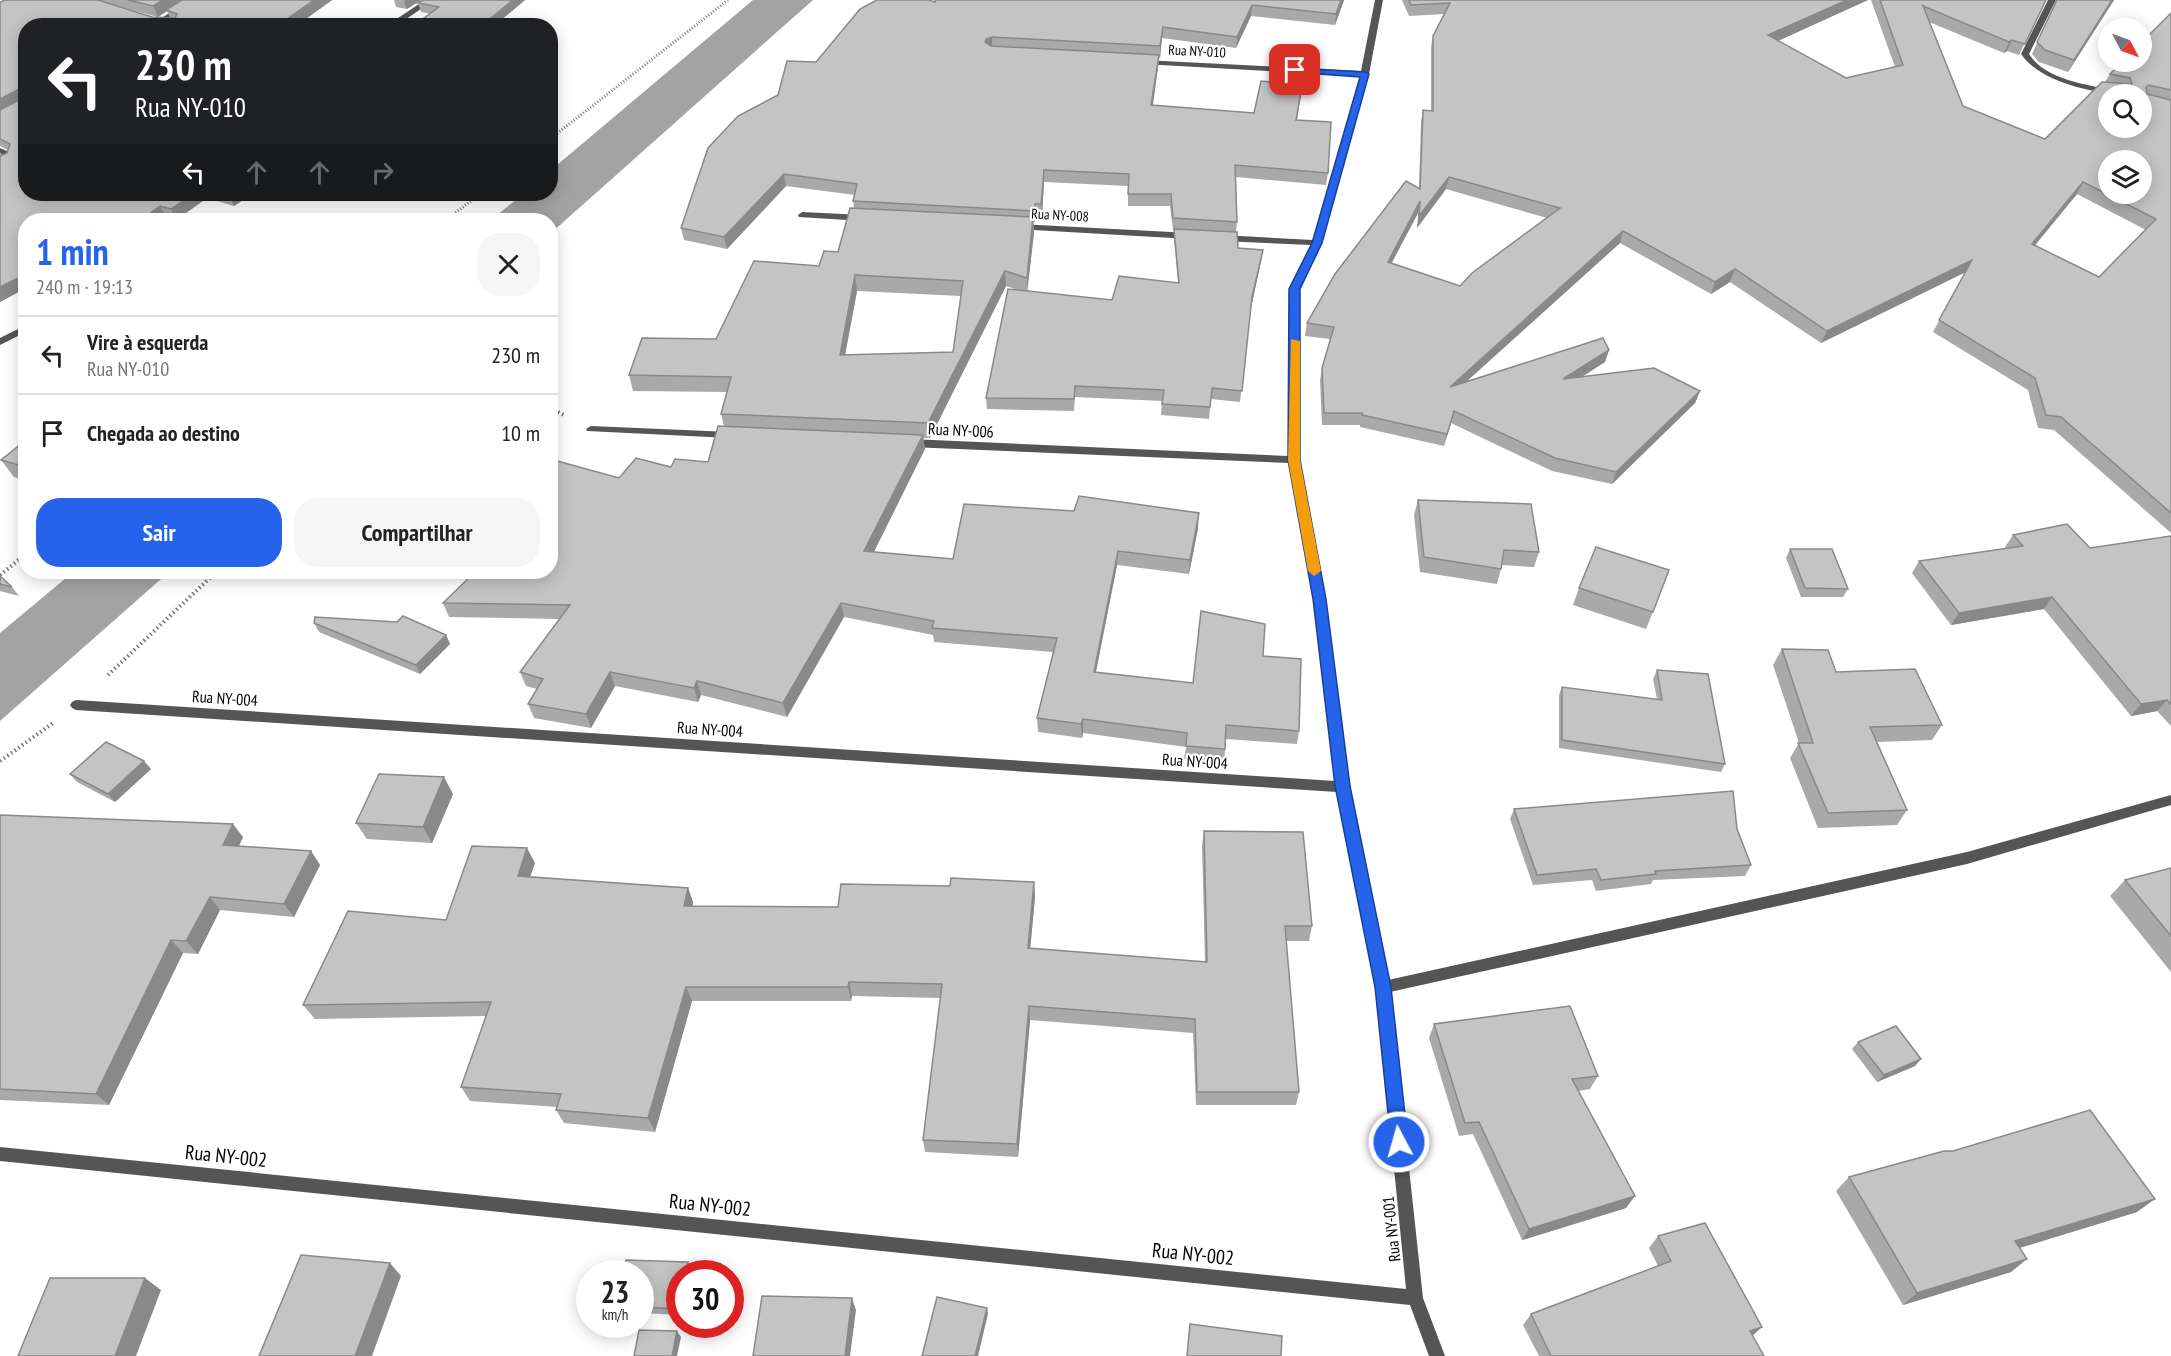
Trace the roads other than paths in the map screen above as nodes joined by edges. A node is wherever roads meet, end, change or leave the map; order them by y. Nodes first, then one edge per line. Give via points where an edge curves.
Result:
1 (195, 0) edge
2 (430, 0) edge
3 (1379, 0) edge
4 (2052, 0) edge
5 (161, 18) edge
6 (402, 18) edge
7 (1132, 61) edge
8 (1365, 74) junction
9 (2098, 88) edge
10 (0, 151) edge
11 (0, 165) edge
12 (802, 214) dead end
13 (872, 218) edge
14 (1012, 226) edge
15 (1200, 237) edge
16 (1212, 237) edge
17 (1317, 243) junction
18 (18, 332) edge
19 (0, 342) edge
20 (591, 429) dead end
21 (746, 435) edge
22 (901, 442) edge
23 (1294, 460) junction
24 (76, 705) road end
25 (1342, 786) junction
26 (2171, 800) edge
27 (1383, 987) junction
28 (0, 1154) edge
29 (1415, 1298) junction
30 (1437, 1356) edge

1 - 5 street
2 - 6 street
3 - 8 street, Rua NY-001
4 - 9 street via 2025,54 2029,64 2044,73
7 - 8 street, Rua NY-010
8 - 17 street, Rua NY-001
10 - 11 street via 10,154 9,160
12 - 13 street
14 - 15 street, Rua NY-008
16 - 17 street
17 - 23 street, Rua NY-001 via 1294,289
18 - 19 street
20 - 21 street
22 - 23 street, Rua NY-006
23 - 25 street, Rua NY-001 via 1319,599
24 - 25 street, Rua NY-004
25 - 27 street, Rua NY-001
26 - 27 street via 1967,858
27 - 29 street, Rua NY-001
28 - 29 street, Rua NY-002
29 - 30 street, Rua NY-001

